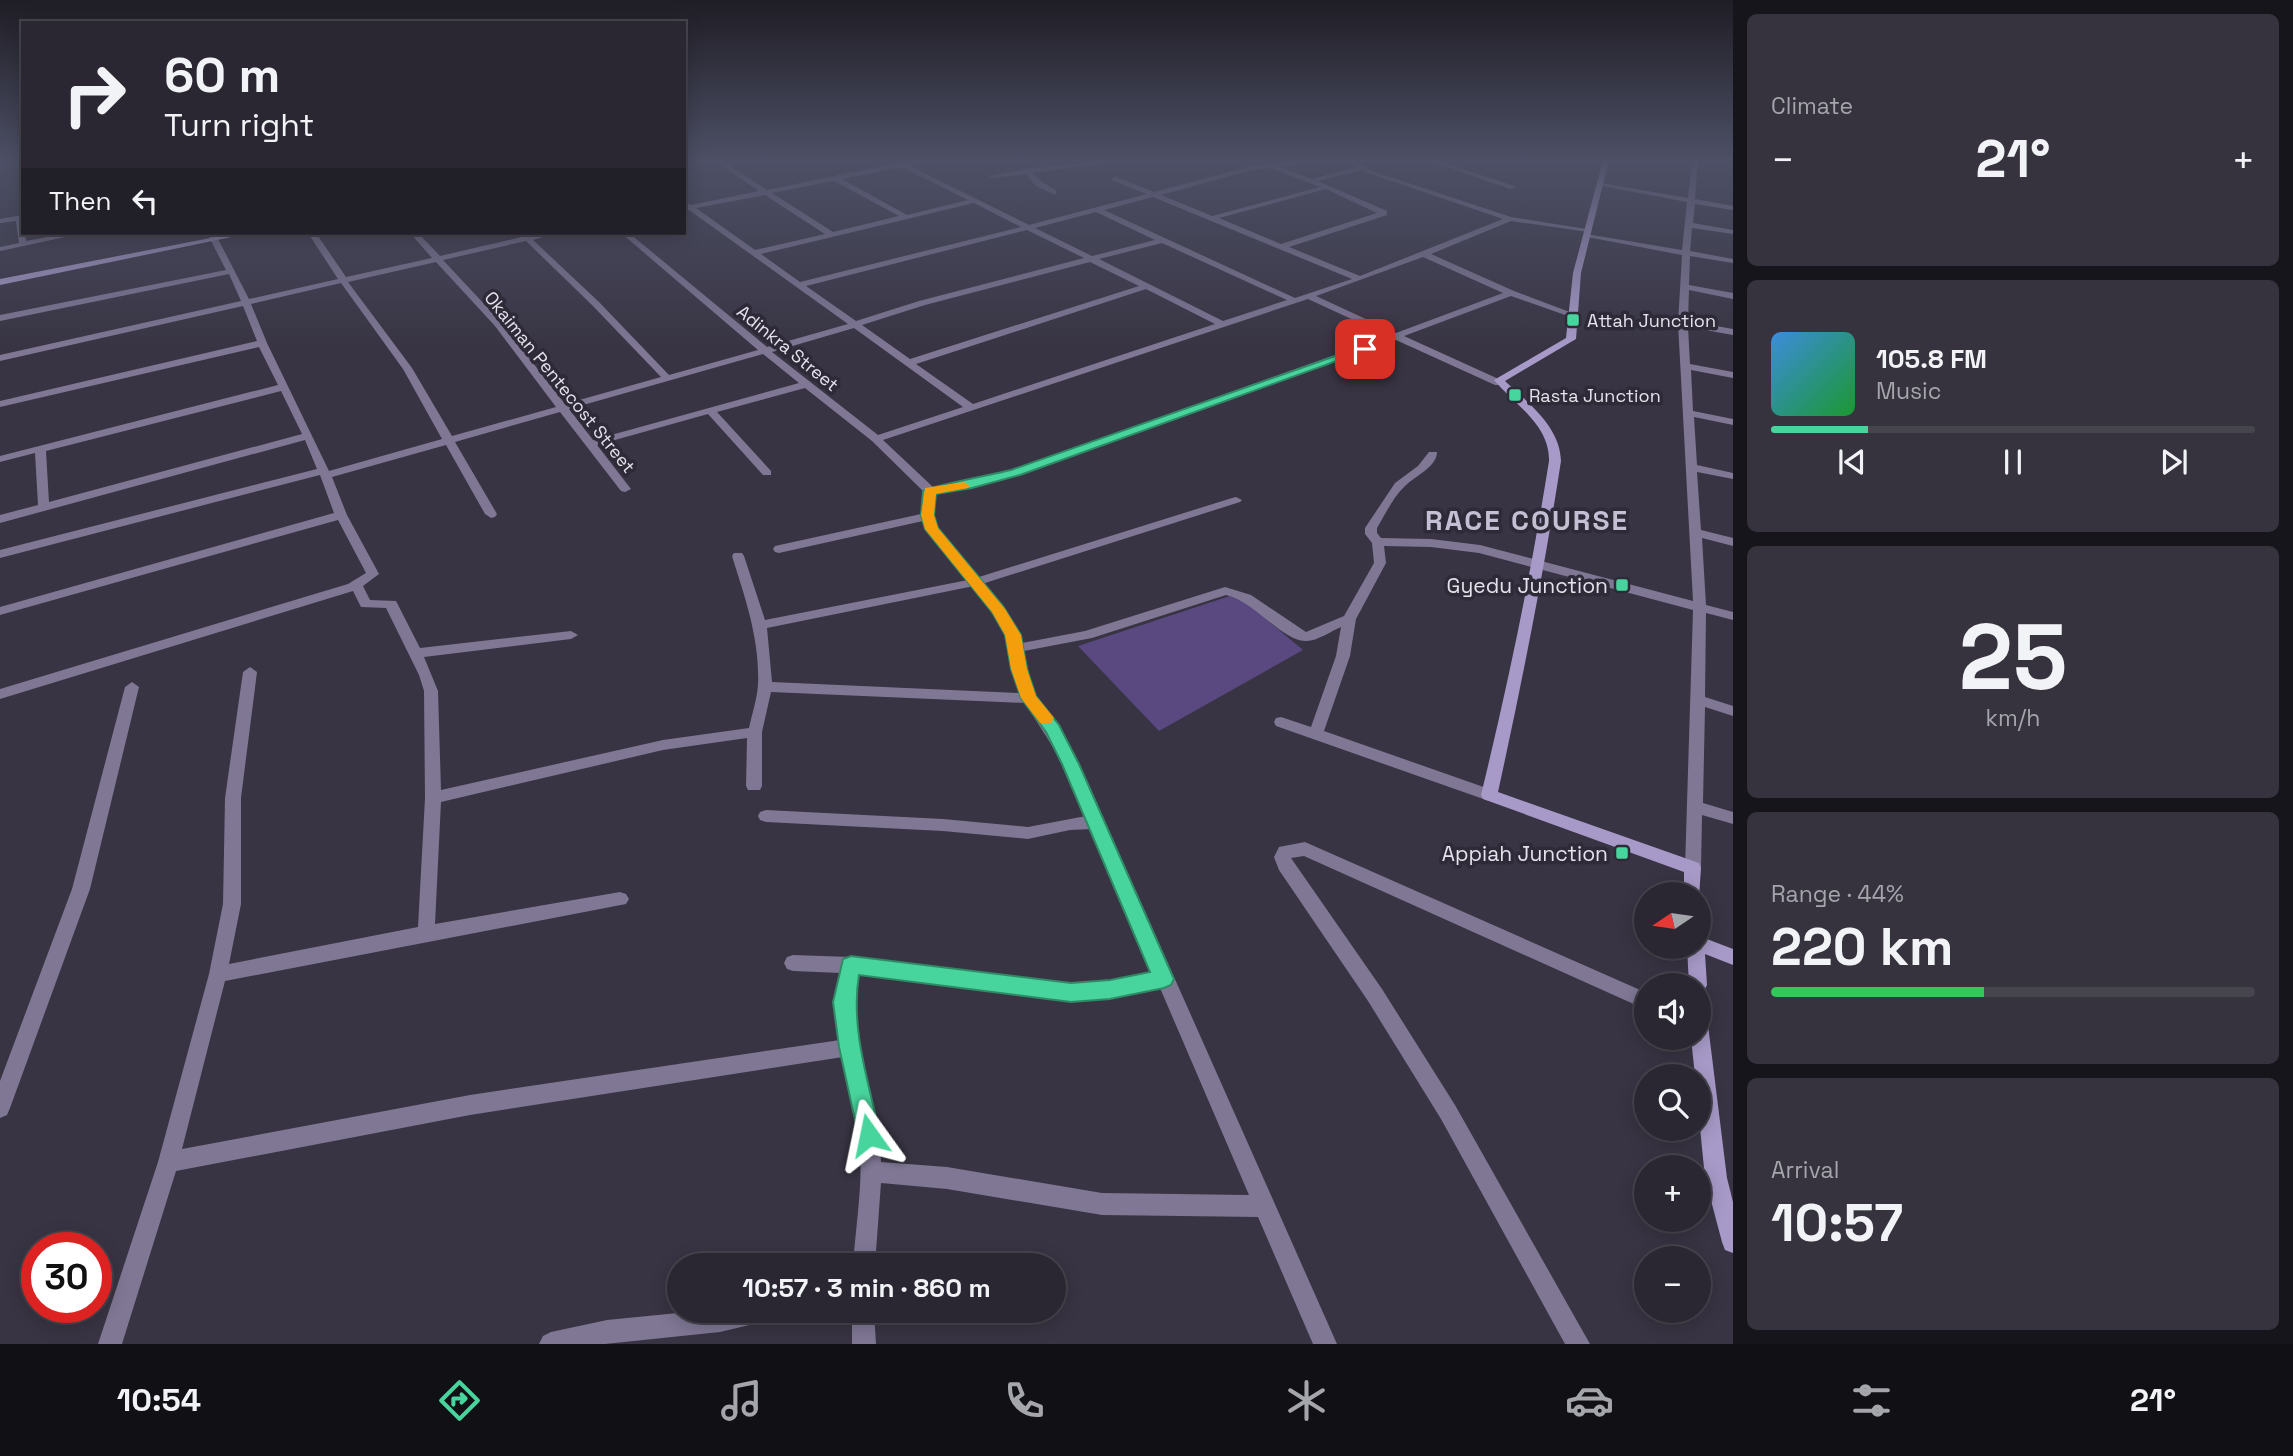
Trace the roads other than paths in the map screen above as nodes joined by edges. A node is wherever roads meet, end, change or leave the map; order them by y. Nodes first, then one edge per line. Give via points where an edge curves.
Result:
1 (710, 223) edge
2 (813, 223) edge
3 (882, 223) edge
4 (1022, 223) edge
5 (1046, 223) edge
6 (1125, 223) edge
7 (1223, 223) edge
8 (1354, 223) edge
9 (1500, 223) edge
10 (1530, 223) edge
11 (1590, 223) edge
12 (1689, 225) joint
13 (1031, 227) junction
14 (1733, 232) edge
15 (1587, 233) junction
16 (22, 235) edge
17 (70, 235) edge
18 (313, 235) edge
19 (416, 235) edge
20 (627, 235) edge
21 (832, 235) junction
22 (213, 236) edge
23 (524, 236) edge
24 (1163, 240) junction
25 (23, 245) junction
26 (1280, 247) junction
27 (0, 249) edge
28 (753, 253) junction
29 (1422, 253) junction
30 (1686, 253) junction
31 (1090, 257) junction
32 (436, 258) junction
33 (1733, 261) edge
34 (232, 271) junction
35 (1360, 278) junction
36 (344, 279) junction
37 (0, 282) edge
38 (798, 285) junction
39 (1145, 287) junction
40 (1684, 287) junction
41 (1511, 293) junction
42 (1308, 296) junction
43 (1733, 296) edge
44 (1293, 300) junction
45 (247, 301) junction
46 (1571, 314) junction
47 (0, 318) edge
48 (855, 323) junction
49 (1684, 323) junction
50 (1224, 324) junction
51 (1733, 332) edge
52 (1396, 335) junction
53 (262, 343) junction
54 (764, 350) junction
55 (0, 358) edge
56 (909, 363) junction
57 (1686, 366) junction
58 (1733, 375) edge
59 (667, 378) junction
60 (1499, 383) junction
61 (807, 384) junction
62 (284, 387) junction
63 (0, 404) edge
64 (562, 407) junction
65 (972, 408) junction
66 (709, 410) junction
67 (1688, 413) junction
68 (1733, 422) edge
69 (308, 436) junction
70 (450, 439) junction
71 (876, 439) junction
72 (590, 444) junction
73 (40, 450) junction
74 (1433, 454) dead end
75 (0, 459) edge
76 (1692, 467) junction
77 (325, 473) junction
78 (767, 473) dead end
79 (1733, 476) edge
80 (625, 489) dead end
81 (1236, 500) dead end
82 (928, 506) junction
83 (44, 508) junction
84 (341, 514) junction
85 (491, 514) dead end
86 (0, 519) edge
87 (1694, 532) junction
88 (1378, 542) junction
89 (1733, 542) edge
90 (779, 549) dead end
91 (0, 554) edge
92 (738, 556) dead end
93 (1539, 563) junction
94 (976, 582) junction
95 (359, 592) junction
96 (1700, 608) junction
97 (0, 611) edge
98 (1733, 617) edge
99 (1349, 619) junction
100 (761, 625) junction
101 (571, 635) dead end
102 (1017, 648) junction
103 (416, 653) junction
104 (250, 671) dead end
105 (132, 687) dead end
106 (765, 687) junction
107 (0, 694) edge
108 (1029, 698) junction
109 (1698, 700) junction
110 (1733, 711) edge
111 (1281, 722) dead end
112 (755, 732) junction
113 (1316, 733) junction
114 (754, 786) dead end
115 (1489, 795) junction
116 (433, 798) junction
117 (1695, 806) junction
118 (766, 816) dead end
119 (1733, 818) edge
120 (1096, 822) junction
121 (1693, 868) junction
122 (1692, 882) edge
123 (620, 900) dead end
124 (426, 933) junction
125 (1712, 950) edge
126 (1733, 957) edge
127 (793, 962) dead end
128 (851, 965) junction
129 (218, 974) junction
130 (1164, 979) junction
131 (1634, 996) edge
132 (850, 1047) junction
133 (1702, 1050) edge
134 (0, 1108) edge
135 (168, 1163) junction
136 (872, 1172) junction
137 (1266, 1206) junction
138 (1733, 1242) edge
139 (865, 1253) edge
140 (692, 1323) edge
141 (863, 1323) edge
142 (110, 1344) edge
143 (551, 1344) edge
144 (864, 1344) edge
145 (1325, 1344) edge
146 (1578, 1344) edge

1 - 28 street
2 - 21 street
3 - 21 street
4 - 13 street
5 - 13 street
6 - 24 street
7 - 26 street
8 - 26 street
9 - 29 street
10 - 15 street
11 - 15 street
12 - 14 street
12 - 30 street
13 - 31 street
13 - 38 street
15 - 30 street
15 - 46 street
16 - 25 street
17 - 25 street
18 - 36 street
19 - 32 street, Okaiman Pentecost Street
20 - 54 street, Adinkra Street
21 - 28 street
22 - 34 street
22 - 37 street
23 - 32 street
23 - 59 street
24 - 31 street
24 - 44 street
25 - 27 street
26 - 35 street
28 - 38 street
29 - 35 street
29 - 41 street
30 - 33 street
30 - 40 street
31 - 39 street
31 - 48 street
32 - 36 street
32 - 64 street, Okaiman Pentecost Street via 498,324
34 - 45 street
34 - 47 street
35 - 42 street
36 - 45 street
36 - 70 street via 398,354
38 - 48 street
39 - 50 street
39 - 56 street
40 - 43 street
40 - 49 street
41 - 46 street
41 - 52 street
42 - 44 street
42 - 52 street
44 - 50 street
45 - 53 street
45 - 55 street
46 - 60 street via 1572,335 1567,343 1506,374
48 - 54 street
48 - 56 street
49 - 51 street
49 - 57 street
50 - 65 street
52 - 60 street
52 - 82 street via 972,484
53 - 62 street
53 - 63 street
54 - 59 street
54 - 61 street, Adinkra Street
56 - 65 street
57 - 58 street
57 - 67 street
59 - 64 street
60 - 93 street via 1538,416 1555,453
61 - 66 street
61 - 71 street, Adinkra Street
62 - 69 street
62 - 73 street
64 - 70 street
64 - 72 street, Okaiman Pentecost Street
65 - 71 street
66 - 72 street
66 - 78 street
67 - 68 street
67 - 76 street
69 - 77 street
69 - 83 street
70 - 77 street
70 - 85 street
71 - 82 street, Adinkra Street
72 - 80 street, Okaiman Pentecost Street
73 - 75 street
73 - 83 street
74 - 88 street via 1399,485 1371,528
76 - 79 street
76 - 87 street
77 - 84 street
77 - 91 street
81 - 94 street
82 - 90 street via 909,519
82 - 94 street, Adinkra Street via 931,529
83 - 86 street
84 - 95 street via 373,574
84 - 97 street
87 - 89 street
87 - 96 street
88 - 93 street via 1459,546
88 - 99 street via 1380,563
92 - 100 street
93 - 96 street
93 - 115 street
94 - 100 street
94 - 102 street, Adinkra Street via 998,609
95 - 103 street via 391,604
95 - 107 street
96 - 98 street
96 - 109 street
99 - 102 street via 1306,637 1238,592 1225,591 1087,635
99 - 113 street via 1343,656
100 - 106 street
101 - 103 street
102 - 108 street, Adinkra Street
103 - 116 street via 431,691
104 - 129 street via 233,798 232,904
105 - 134 street via 81,889
106 - 108 street
106 - 112 street
108 - 120 street, Adinkra Street via 1062,746
109 - 110 street
109 - 117 street
111 - 113 street
112 - 114 street
112 - 116 street via 663,745
113 - 115 street
115 - 121 street
116 - 124 street
117 - 119 street
117 - 121 street
118 - 120 street via 1028,833
120 - 130 street, Adinkra Street
121 - 122 street
123 - 124 street
124 - 129 street
125 - 126 street
127 - 128 street
128 - 130 street via 1071,993
128 - 132 street via 844,1002
129 - 135 street
130 - 137 street, Adinkra Street
131 - 146 street via 1305,849 1285,852 1285,865 1375,995 1448,1112
132 - 135 street via 470,1105
132 - 136 street
133 - 138 street via 1716,1178
135 - 142 street
136 - 137 street via 947,1178 1102,1203
136 - 139 street
137 - 145 street, Adinkra Street
140 - 143 street via 607,1332
141 - 144 street

